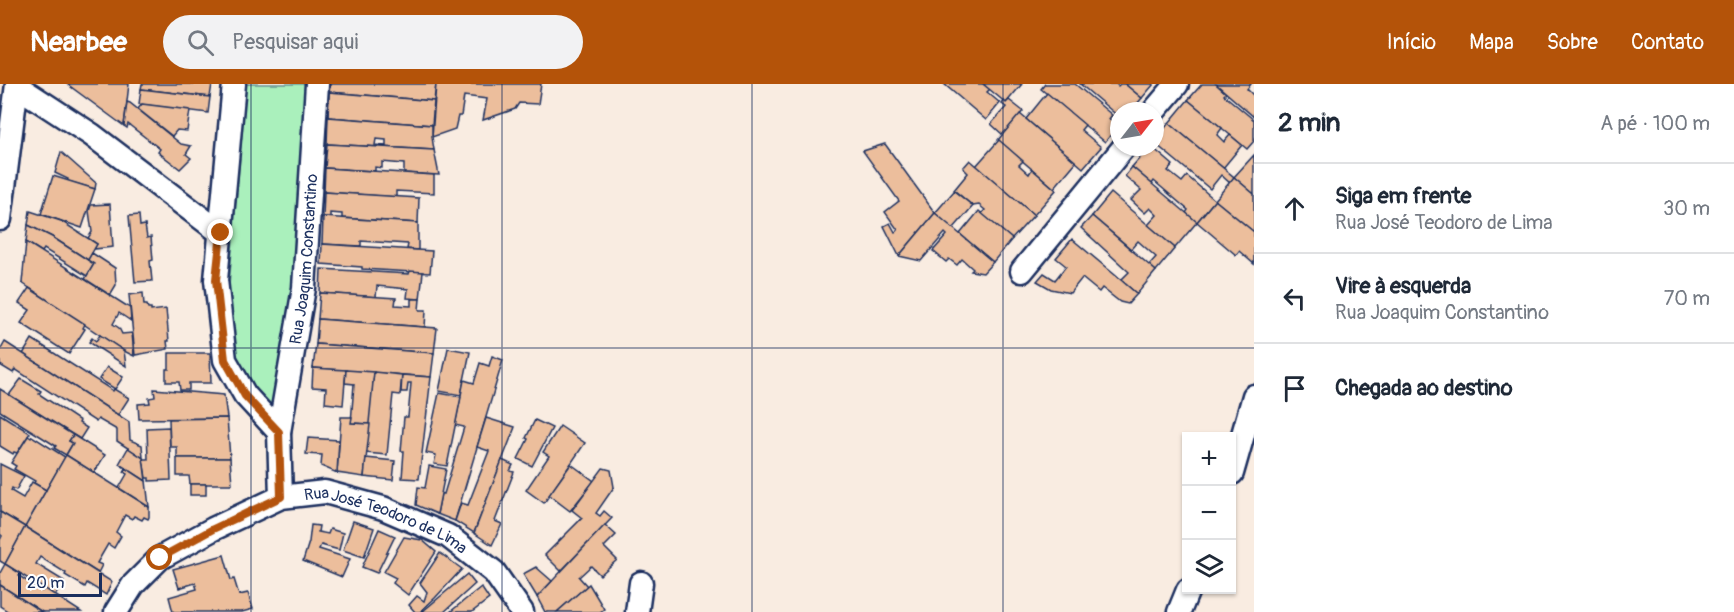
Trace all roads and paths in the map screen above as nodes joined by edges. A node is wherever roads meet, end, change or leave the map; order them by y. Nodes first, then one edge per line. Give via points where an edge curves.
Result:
1 (234, 84) edge
2 (317, 84) edge
3 (1177, 84) edge
4 (17, 85) edge
5 (1162, 102) edge
6 (1118, 156) edge
7 (0, 219) edge
8 (221, 233) junction
9 (1022, 271) dead end
10 (1254, 396) edge
11 (279, 432) junction
12 (1236, 459) edge
13 (281, 497) junction
14 (641, 583) dead end
15 (1186, 594) edge
16 (116, 612) edge
17 (522, 612) edge
18 (637, 612) edge
19 (1179, 612) edge

1 - 8 street
2 - 11 street, Rua Joaquim Constantino via 304,288
3 - 5 street
4 - 7 street
4 - 8 street via 92,135
6 - 9 street
8 - 11 street via 216,280 225,360 245,396
10 - 12 street
11 - 13 street, Rua Joaquim Constantino
13 - 16 street, Rua José Teodoro de Lima via 160,558 133,585
13 - 17 street, Rua José Teodoro de Lima via 325,492 383,508 448,536 494,572
14 - 18 street
15 - 19 street

